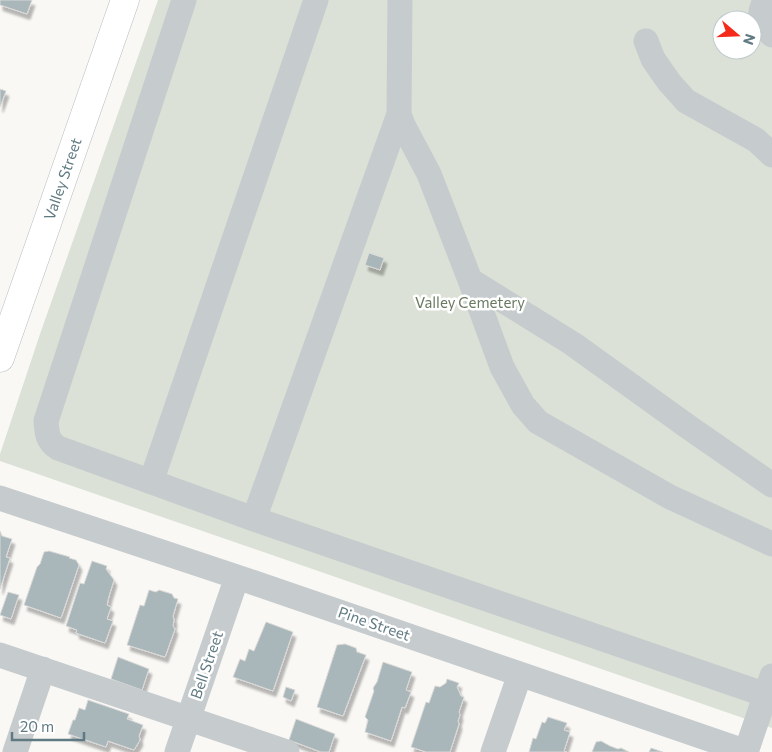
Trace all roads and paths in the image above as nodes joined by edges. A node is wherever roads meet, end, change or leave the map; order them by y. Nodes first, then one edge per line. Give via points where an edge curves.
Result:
1 (125, 0) edge
2 (184, 0) edge
3 (316, 0) edge
4 (400, 0) edge
5 (772, 2) edge
6 (772, 35) edge
7 (646, 41) dead end
8 (399, 114) junction
9 (772, 155) edge
10 (470, 280) junction
11 (0, 358) edge
12 (151, 482) junction
13 (772, 484) edge
14 (0, 498) edge
15 (254, 519) junction
16 (772, 544) edge
17 (238, 577) junction
18 (0, 654) edge
19 (44, 669) junction
20 (520, 674) junction
21 (770, 690) edge
22 (189, 719) junction
23 (15, 752) edge
24 (177, 752) edge
25 (287, 752) edge
26 (493, 752) edge
27 (747, 752) edge

1 - 11 main road, Valley Street
2 - 12 street via 46,421 51,443 58,448
3 - 12 street
4 - 8 street
5 - 6 street via 764,2 760,13 762,22
7 - 9 street via 668,82 686,101 756,140
8 - 10 street via 429,174
8 - 15 street
10 - 13 street via 573,344
10 - 16 street via 502,367 523,404 538,422 670,497
12 - 15 street
14 - 17 street, Pine Street
15 - 21 street
17 - 20 street, Pine Street
17 - 22 street, Bell Street
18 - 19 street
19 - 22 street
19 - 23 street
20 - 26 street
20 - 27 street, Pine Street
21 - 27 street
22 - 24 street, Bell Street
22 - 25 street

